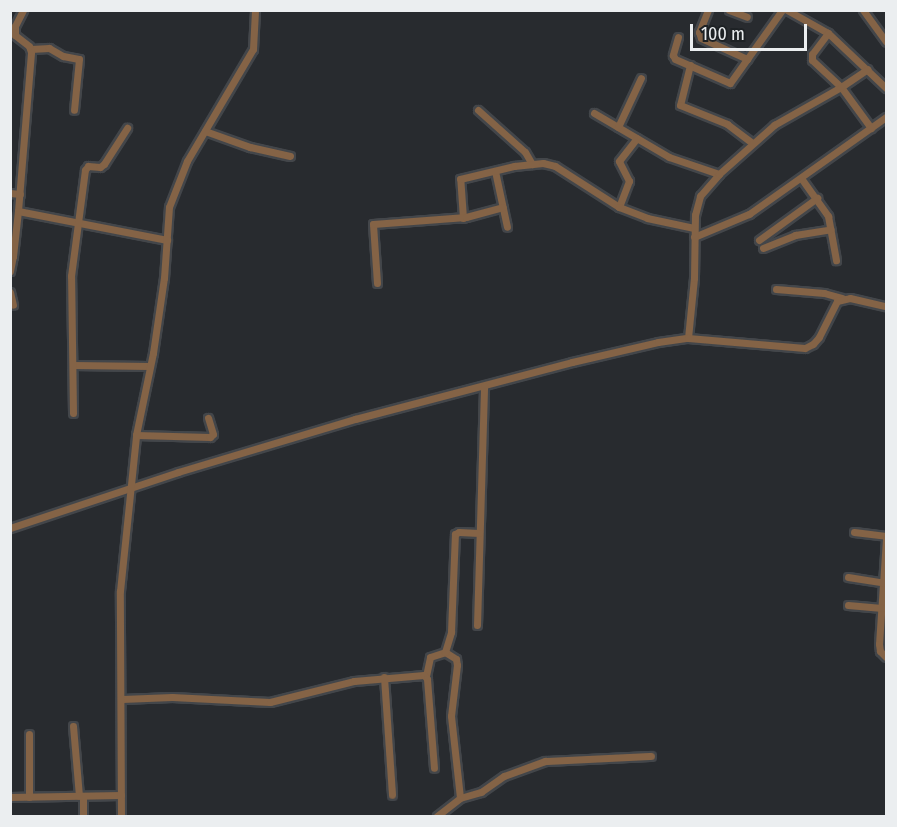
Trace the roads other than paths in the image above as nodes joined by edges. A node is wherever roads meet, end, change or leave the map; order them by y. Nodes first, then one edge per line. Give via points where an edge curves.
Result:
1 (23, 10) edge
2 (255, 10) edge
3 (708, 10) edge
4 (729, 10) edge
5 (782, 10) edge
6 (787, 10) edge
7 (864, 11) edge
8 (747, 17) dead end
9 (828, 33) junction
10 (678, 37) dead end
11 (886, 42) edge
12 (31, 49) junction
13 (747, 58) junction
14 (690, 65) junction
15 (868, 69) junction
16 (641, 78) dead end
17 (841, 87) junction
18 (886, 88) edge
19 (74, 110) dead end
20 (478, 110) dead end
21 (594, 113) dead end
22 (886, 117) edge
23 (618, 127) junction
24 (127, 128) dead end
25 (871, 128) junction
26 (205, 131) junction
27 (637, 138) junction
28 (752, 143) junction
29 (290, 156) dead end
30 (532, 164) junction
31 (495, 171) junction
32 (719, 174) junction
33 (801, 178) junction
34 (10, 193) edge
35 (20, 194) junction
36 (817, 198) junction
37 (503, 207) junction
38 (619, 207) junction
39 (18, 212) junction
40 (463, 218) junction
41 (78, 223) junction
42 (507, 227) dead end
43 (694, 228) junction
44 (831, 229) junction
45 (694, 237) junction
46 (167, 240) junction
47 (759, 240) dead end
48 (764, 248) dead end
49 (12, 256) edge
50 (836, 260) dead end
51 (10, 271) edge
52 (377, 283) dead end
53 (776, 289) dead end
54 (10, 292) edge
55 (842, 298) junction
56 (13, 305) dead end
57 (886, 306) edge
58 (688, 338) junction
59 (73, 365) junction
60 (149, 366) junction
61 (484, 386) junction
62 (74, 413) dead end
63 (208, 418) dead end
64 (136, 435) junction
65 (130, 488) junction
66 (10, 528) edge
67 (479, 532) junction
68 (854, 532) dead end
69 (886, 538) edge
70 (848, 577) dead end
71 (884, 583) junction
72 (848, 605) dead end
73 (882, 609) junction
74 (477, 626) dead end
75 (446, 652) junction
76 (886, 657) edge
77 (426, 676) junction
78 (384, 677) junction
79 (122, 699) junction
80 (73, 726) dead end
81 (29, 734) dead end
82 (651, 756) dead end
83 (434, 768) dead end
84 (122, 795) junction
85 (392, 795) dead end
86 (81, 796) junction
87 (10, 797) edge
88 (29, 797) junction
89 (460, 798) junction
90 (83, 816) edge
91 (121, 816) edge
92 (437, 816) edge

1 - 12 street via 15,35
2 - 26 street via 253,50
3 - 13 street via 699,35
4 - 8 street
5 - 13 street
6 - 9 street
7 - 11 street
9 - 15 street
9 - 17 street via 811,57
10 - 14 street via 673,57
12 - 19 street via 49,48 63,56 79,58
12 - 35 street
13 - 14 street via 730,83
14 - 28 street via 680,105 727,124
15 - 17 street
15 - 18 street
16 - 23 street
17 - 25 street
17 - 28 street via 790,114
20 - 30 street via 525,152
21 - 23 street
22 - 25 street
23 - 27 street
24 - 41 street via 104,164 86,167
25 - 33 street
26 - 29 street
26 - 46 street via 177,183 169,207
27 - 32 street via 669,157
27 - 38 street via 619,161 630,181
28 - 32 street
30 - 31 street
30 - 38 street via 555,166
31 - 37 street
31 - 40 street via 460,179
32 - 43 street via 700,196
33 - 36 street
33 - 45 street via 750,214
34 - 35 street
35 - 39 street
36 - 44 street
36 - 47 street
37 - 40 street
37 - 42 street
38 - 43 street via 647,218
39 - 41 street
39 - 49 street
40 - 52 street via 374,224
41 - 46 street
41 - 59 street via 71,276
43 - 45 street
44 - 48 street via 795,236
44 - 50 street
45 - 58 street
46 - 60 street
49 - 51 street
53 - 55 street
54 - 56 street
55 - 57 street
55 - 58 street via 833,306 813,344 805,348
58 - 61 street via 613,352
59 - 60 street
59 - 62 street
60 - 64 street
61 - 65 street via 355,418
61 - 67 street
63 - 64 street via 213,434 210,437
64 - 65 street
65 - 66 street
65 - 79 street via 120,591
67 - 74 street
67 - 75 street via 455,534 451,632
68 - 69 street
69 - 71 street
70 - 71 street
71 - 73 street
72 - 73 street
73 - 76 street via 879,644
75 - 77 street via 430,657
75 - 89 street via 456,659 457,665 451,716
77 - 78 street
77 - 83 street
78 - 79 street via 270,702 172,697
78 - 85 street
79 - 84 street
80 - 86 street
81 - 88 street
82 - 89 street via 545,760 504,776 481,792
84 - 86 street
84 - 91 street
86 - 88 street
86 - 90 street
87 - 88 street
89 - 92 street

